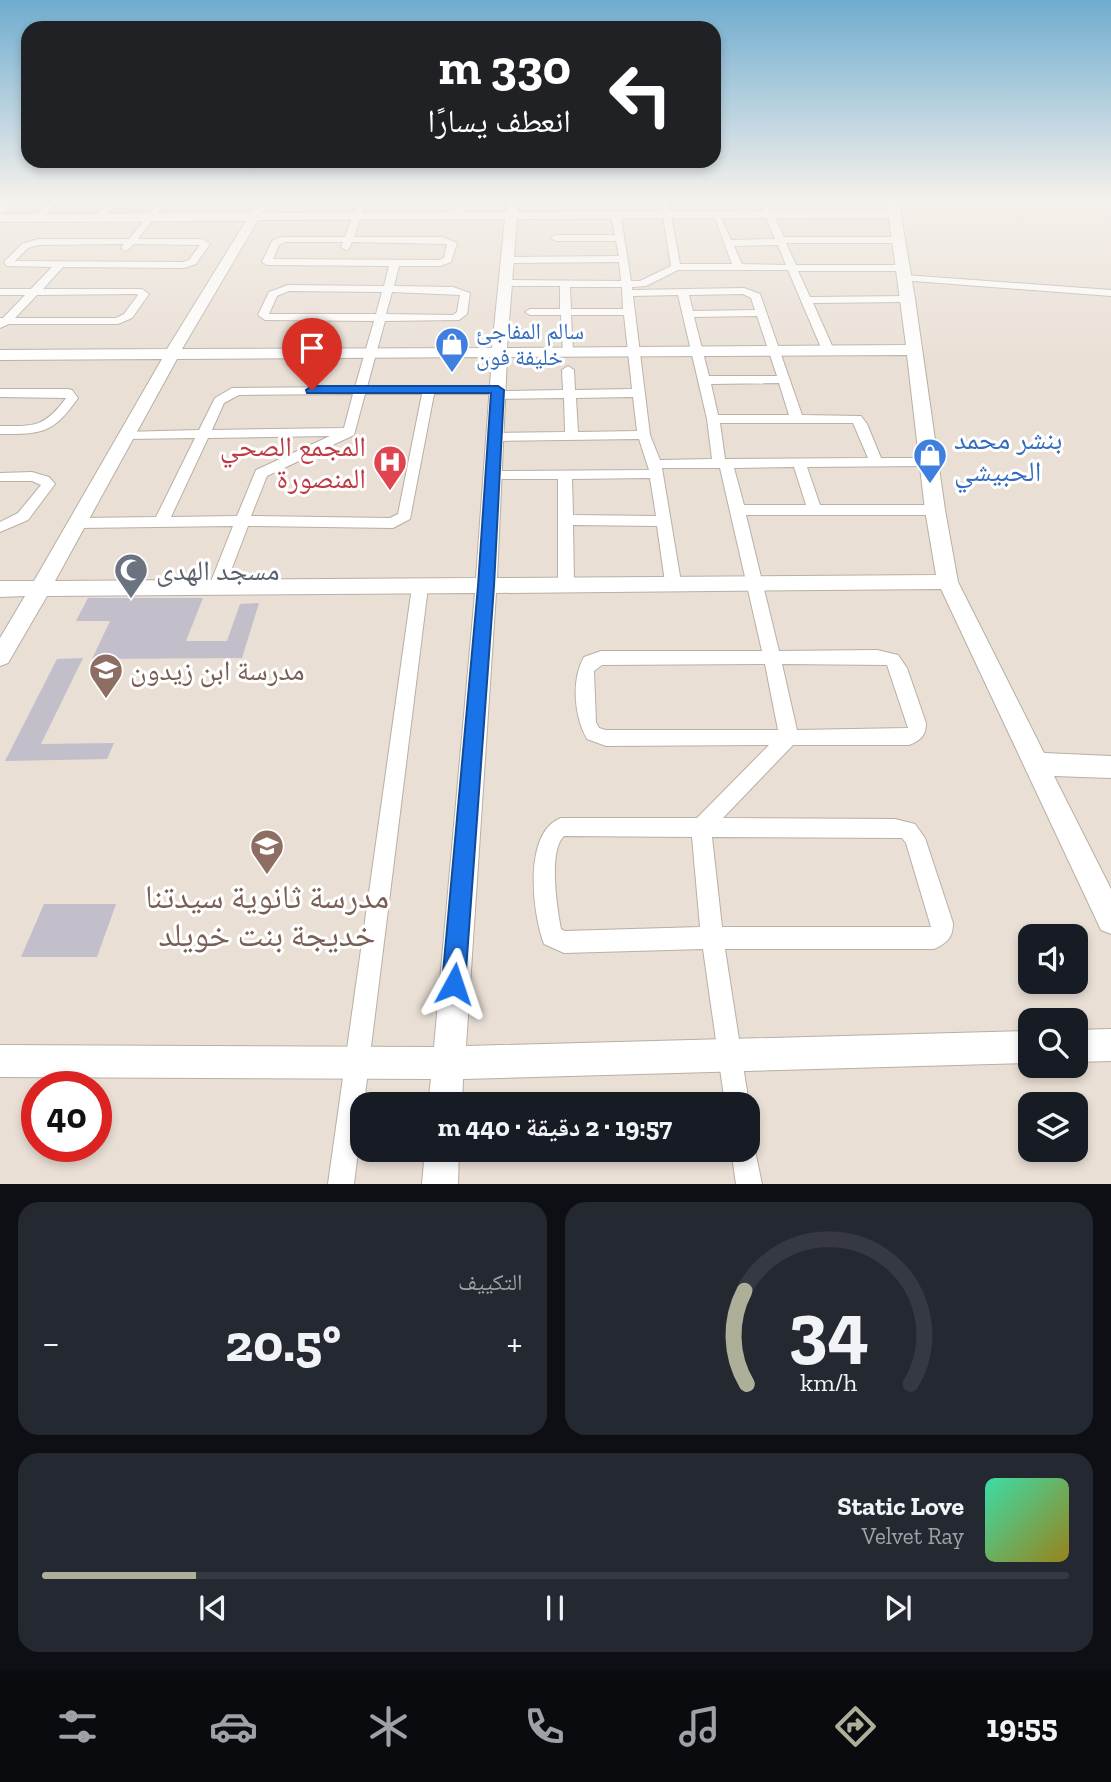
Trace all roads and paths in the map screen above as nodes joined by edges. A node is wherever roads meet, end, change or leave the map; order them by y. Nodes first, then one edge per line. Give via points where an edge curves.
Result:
1 (18, 253) edge
2 (122, 253) edge
3 (197, 253) edge
4 (232, 253) edge
5 (270, 253) edge
6 (344, 253) edge
7 (449, 253) edge
8 (509, 253) edge
9 (555, 253) edge
10 (623, 253) edge
11 (674, 253) edge
12 (732, 253) edge
13 (785, 253) edge
14 (900, 253) edge
15 (624, 259) junction
16 (508, 260) junction
17 (555, 260) junction
18 (342, 263) junction
19 (367, 263) junction
20 (395, 263) junction
21 (59, 266) junction
22 (92, 266) junction
23 (112, 266) junction
24 (676, 267) junction
25 (738, 267) junction
26 (791, 267) junction
27 (905, 282) junction
28 (505, 283) junction
29 (565, 284) junction
30 (626, 288) junction
31 (358, 289) junction
32 (386, 289) junction
33 (0, 292) edge
34 (34, 292) junction
35 (52, 292) junction
36 (683, 293) junction
37 (1111, 293) edge
38 (808, 300) junction
39 (565, 311) junction
40 (530, 312) dead end
41 (629, 312) junction
42 (761, 313) junction
43 (688, 314) junction
44 (379, 318) junction
45 (2, 323) edge
46 (695, 350) junction
47 (772, 350) junction
48 (828, 350) junction
49 (913, 350) junction
50 (499, 352) junction
51 (567, 352) junction
52 (633, 352) junction
53 (372, 353) junction
54 (172, 354) junction
55 (0, 355) edge
56 (568, 370) dead end
57 (785, 379) junction
58 (704, 380) junction
59 (362, 389) junction
60 (429, 390) junction
61 (498, 392) junction
62 (0, 393) edge
63 (639, 393) junction
64 (569, 394) junction
65 (713, 419) junction
66 (797, 419) junction
67 (0, 430) edge
68 (349, 432) junction
69 (205, 433) junction
70 (128, 435) junction
71 (644, 435) junction
72 (572, 436) junction
73 (496, 437) junction
74 (928, 462) junction
75 (799, 463) junction
76 (876, 463) junction
77 (722, 464) junction
78 (655, 469) junction
79 (492, 475) junction
80 (565, 475) junction
81 (0, 477) edge
82 (739, 510) junction
83 (935, 510) junction
84 (815, 511) junction
85 (567, 520) junction
86 (244, 521) junction
87 (663, 521) junction
88 (160, 522) junction
89 (79, 523) junction
90 (0, 527) edge
91 (673, 582) junction
92 (947, 582) junction
93 (566, 583) junction
94 (756, 583) junction
95 (486, 586) junction
96 (420, 587) junction
97 (0, 589) edge
98 (216, 589) junction
99 (39, 590) junction
100 (0, 657) edge
101 (771, 657) junction
102 (789, 737) junction
103 (1037, 764) junction
104 (1111, 767) edge
105 (701, 828) junction
106 (1111, 920) edge
107 (712, 939) junction
108 (1111, 1045) edge
109 (1088, 1046) edge
110 (1018, 1047) edge
111 (730, 1055) junction
112 (0, 1061) edge
113 (357, 1062) junction
114 (448, 1063) junction
115 (446, 1092) edge
116 (735, 1092) edge
117 (441, 1162) edge
118 (746, 1162) edge
119 (341, 1184) edge
120 (440, 1184) edge
121 (749, 1184) edge

1 - 21 street via 9,262
2 - 23 street
3 - 23 street via 188,264
4 - 54 street
5 - 18 street via 267,259 272,263
6 - 18 street
7 - 20 street via 446,262
8 - 16 street
9 - 17 street
10 - 15 street
11 - 24 street
12 - 25 street
13 - 26 street
14 - 27 street
15 - 17 street
15 - 30 street
16 - 17 street
16 - 28 street
18 - 19 street
19 - 20 street
19 - 31 street
20 - 32 street
21 - 22 street
21 - 34 street
22 - 23 street
22 - 35 street
24 - 25 street
24 - 30 street via 652,282
25 - 26 street
26 - 27 street
26 - 38 street
27 - 37 street
27 - 38 street
27 - 49 street
28 - 29 street
28 - 50 street
29 - 30 street
29 - 39 street
30 - 36 street
30 - 41 street
31 - 32 street
31 - 44 street via 278,290 263,315 270,319
32 - 44 street
32 - 44 street via 460,290 465,293 462,314 455,318
33 - 34 street
34 - 35 street
34 - 45 street
35 - 45 street via 144,294 128,316 118,321
36 - 42 street via 751,293
36 - 43 street
38 - 48 street
39 - 40 street
39 - 41 street
39 - 51 street
41 - 52 street
42 - 43 street
42 - 47 street
43 - 46 street
44 - 53 street
46 - 47 street
46 - 52 street
46 - 58 street
47 - 48 street
47 - 57 street
48 - 49 street
49 - 74 street
50 - 51 street
50 - 53 street
50 - 61 street
51 - 52 street
52 - 63 street
53 - 54 street
53 - 59 street
54 - 55 street
54 - 70 street
56 - 64 street
57 - 58 street
57 - 66 street
58 - 65 street
59 - 60 street
59 - 68 street
59 - 69 street via 236,391 219,401
60 - 61 street
60 - 86 street via 401,521
61 - 64 street
61 - 73 street
62 - 67 street via 68,393 72,398 51,426
63 - 64 street
63 - 71 street
64 - 72 street
65 - 66 street
65 - 77 street
66 - 76 street via 857,419
68 - 69 street
68 - 86 street via 261,473
69 - 70 street
69 - 88 street
70 - 89 street
71 - 72 street
71 - 78 street
72 - 73 street
73 - 79 street
74 - 76 street
74 - 83 street
75 - 76 street
75 - 77 street
75 - 84 street
77 - 78 street
77 - 82 street
78 - 80 street
78 - 87 street
79 - 80 street
79 - 95 street
80 - 85 street
81 - 90 street via 35,477 48,484 27,516
82 - 84 street
82 - 94 street
83 - 84 street
83 - 92 street
85 - 87 street
85 - 93 street
86 - 88 street
86 - 98 street
87 - 91 street
88 - 89 street
89 - 99 street
91 - 93 street
91 - 94 street
92 - 94 street
92 - 103 street
93 - 95 street
94 - 101 street
95 - 96 street
95 - 114 street
96 - 98 street
96 - 113 street
97 - 99 street
98 - 99 street
99 - 100 street
101 - 102 street
101 - 102 street via 892,660 917,723 917,732 909,737
101 - 102 street via 600,657 585,671 587,723 593,734 606,738
102 - 105 street
103 - 104 street
103 - 106 street
105 - 107 street
105 - 107 street via 561,827 551,834 547,847 547,923 552,936 564,942
105 - 107 street via 908,830 915,838 942,923 942,932 934,938
107 - 111 street
108 - 109 street
110 - 111 street
111 - 114 street
111 - 116 street
112 - 113 street
113 - 114 street
113 - 119 street
114 - 115 street
117 - 120 street
118 - 121 street

